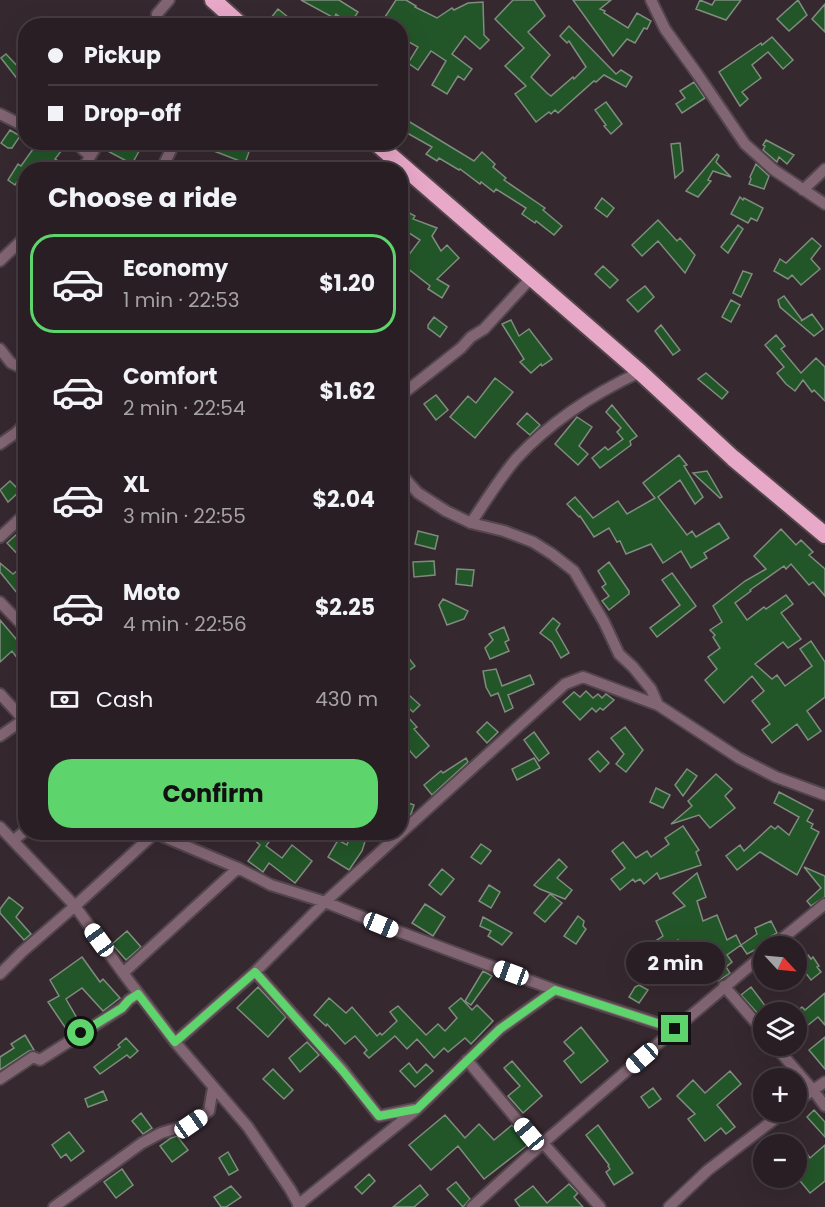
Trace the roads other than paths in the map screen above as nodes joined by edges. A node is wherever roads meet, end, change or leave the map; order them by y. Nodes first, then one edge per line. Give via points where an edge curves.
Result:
1 (169, 0) edge
2 (213, 0) edge
3 (651, 0) edge
4 (156, 18) edge
5 (233, 18) edge
6 (0, 114) edge
7 (18, 123) edge
8 (84, 150) edge
9 (94, 150) edge
10 (384, 150) edge
11 (90, 156) junction
12 (86, 162) edge
13 (398, 162) edge
14 (825, 169) edge
15 (408, 171) edge
16 (803, 190) junction
17 (825, 204) edge
18 (18, 244) edge
19 (0, 261) edge
20 (531, 278) junction
21 (0, 349) edge
22 (18, 366) edge
23 (640, 372) junction
24 (408, 390) edge
25 (17, 432) edge
26 (0, 444) edge
27 (408, 482) edge
28 (18, 520) edge
29 (471, 523) junction
30 (825, 535) edge
31 (0, 537) edge
32 (0, 602) edge
33 (18, 621) edge
34 (0, 694) edge
35 (658, 705) junction
36 (18, 712) edge
37 (18, 724) edge
38 (0, 736) edge
39 (825, 795) edge
40 (0, 827) edge
41 (408, 827) edge
42 (18, 837) edge
43 (14, 840) junction
44 (147, 840) edge
45 (172, 840) edge
46 (393, 840) edge
47 (238, 868) junction
48 (325, 902) junction
49 (825, 904) edge
50 (75, 906) junction
51 (785, 936) edge
52 (753, 963) edge
53 (255, 972) junction
54 (123, 973) junction
55 (0, 974) edge
56 (724, 986) junction
57 (555, 990) junction
58 (138, 994) junction
59 (753, 1019) edge
60 (675, 1029) junction
61 (175, 1042) junction
62 (784, 1056) edge
63 (467, 1060) junction
64 (0, 1079) edge
65 (825, 1082) edge
66 (213, 1088) junction
67 (813, 1090) junction
68 (807, 1094) edge
69 (825, 1106) edge
70 (417, 1109) junction
71 (771, 1122) edge
72 (543, 1143) junction
73 (299, 1206) edge
74 (54, 1207) edge
75 (472, 1207) edge
76 (600, 1207) edge
77 (669, 1207) edge

1 - 4 street
2 - 5 highway
3 - 16 street via 665,29 745,144
6 - 7 street
8 - 11 street
9 - 11 street
10 - 13 highway
11 - 12 street
14 - 16 street
15 - 20 highway
16 - 17 street
18 - 19 street
20 - 23 highway
20 - 24 street via 484,329
21 - 22 street
23 - 29 street via 563,418 528,447
23 - 30 highway via 733,458
25 - 26 street
27 - 29 street via 418,493
28 - 31 street
29 - 35 street via 532,542 574,571 619,654 651,689
32 - 33 street
34 - 36 street
35 - 39 street via 776,777
35 - 41 street via 583,677 566,684
37 - 38 street
40 - 43 street
42 - 43 street
43 - 50 street
44 - 50 street
45 - 47 street
46 - 48 street
47 - 48 street via 271,885
47 - 54 street
48 - 53 street
48 - 57 street
49 - 51 street
50 - 54 street
50 - 55 street
52 - 56 street
53 - 61 street
53 - 70 street via 379,1116
54 - 58 street
56 - 59 street
56 - 60 street
57 - 60 street
57 - 63 street via 500,1029
58 - 61 street
58 - 64 street via 40,1060 33,1057
60 - 72 street
61 - 66 street
62 - 67 street
63 - 70 street
63 - 72 street via 529,1134
65 - 67 street
66 - 73 street via 248,1127
66 - 74 street via 209,1111 191,1124 161,1132 142,1143
67 - 68 street
67 - 69 street
70 - 73 street
71 - 77 street via 708,1170
72 - 75 street
72 - 76 street

